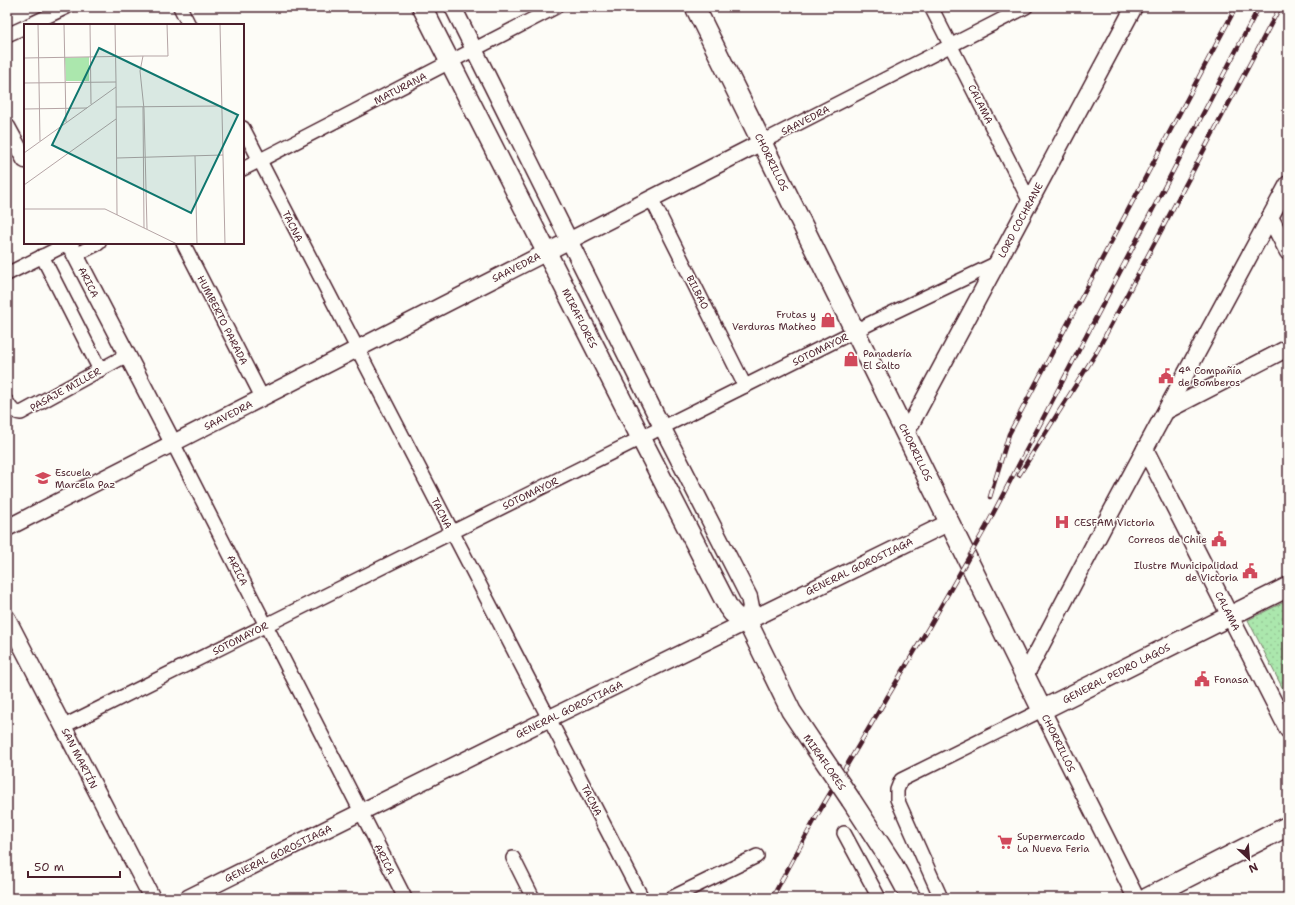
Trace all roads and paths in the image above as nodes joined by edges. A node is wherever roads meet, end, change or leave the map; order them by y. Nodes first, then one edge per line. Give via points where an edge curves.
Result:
1 (67, 7) edge
2 (180, 7) edge
3 (422, 7) edge
4 (454, 7) edge
5 (556, 7) edge
6 (695, 7) edge
7 (931, 7) edge
8 (1026, 7) edge
9 (1134, 7) edge
10 (57, 19) edge
11 (34, 24) edge
12 (188, 24) edge
13 (24, 27) edge
14 (7, 35) edge
15 (951, 45) junction
16 (475, 49) junction
17 (450, 62) junction
18 (7, 127) edge
19 (244, 130) edge
20 (762, 142) junction
21 (24, 158) edge
22 (260, 160) junction
23 (244, 168) edge
24 (1288, 184) edge
25 (651, 198) junction
26 (1030, 202) junction
27 (1270, 217) junction
28 (569, 240) junction
29 (92, 244) edge
30 (184, 244) edge
31 (71, 247) edge
32 (546, 252) junction
33 (1288, 252) edge
34 (42, 256) junction
35 (997, 263) junction
36 (7, 274) edge
37 (856, 331) junction
38 (1288, 348) edge
39 (357, 349) junction
40 (127, 355) junction
41 (100, 370) junction
42 (745, 386) junction
43 (262, 397) junction
44 (7, 402) edge
45 (1166, 411) junction
46 (662, 427) junction
47 (906, 434) junction
48 (640, 438) junction
49 (173, 443) junction
50 (1145, 449) junction
51 (950, 522) junction
52 (7, 528) edge
53 (452, 532) junction
54 (1288, 587) edge
55 (1230, 616) junction
56 (7, 618) edge
57 (747, 621) junction
58 (266, 625) junction
59 (1026, 676) junction
60 (1042, 710) junction
61 (550, 718) junction
62 (64, 726) junction
63 (1288, 730) edge
64 (361, 812) junction
65 (1288, 826) edge
66 (844, 833) dead end
67 (757, 856) dead end
68 (513, 858) dead end
69 (152, 898) edge
70 (188, 898) edge
71 (405, 898) edge
72 (533, 898) edge
73 (642, 898) edge
74 (671, 898) edge
75 (879, 898) edge
76 (911, 898) edge
77 (941, 898) edge
78 (1136, 898) edge
79 (1147, 898) edge

1 - 10 street
2 - 12 street
3 - 17 main road, MIRAFLORES
4 - 16 street
5 - 16 street, MATURANA
6 - 20 main road, CHORRILLOS
7 - 15 street, CALAMA
8 - 15 street, SAAVEDRA
9 - 26 street, LORD COCHRANE
10 - 11 street
13 - 14 street
15 - 20 street, SAAVEDRA
15 - 26 street, CALAMA
16 - 17 street, MATURANA
16 - 28 street
17 - 22 street, MATURANA
17 - 32 main road, MIRAFLORES
18 - 21 street
19 - 22 street, TACNA
20 - 25 street, SAAVEDRA
20 - 37 main road, CHORRILLOS
22 - 23 street, MATURANA
22 - 39 street, TACNA
24 - 27 street
25 - 28 street, SAAVEDRA
25 - 42 street, BILBAO
26 - 35 street, LORD COCHRANE
27 - 33 street
27 - 45 street
28 - 32 street, SAAVEDRA
28 - 46 street
29 - 31 street
30 - 43 street, HUMBERTO PARADA
31 - 34 street
31 - 40 street, ARICA
32 - 39 street, SAAVEDRA
32 - 48 main road, MIRAFLORES
34 - 36 street
34 - 41 street
35 - 37 street, SOTOMAYOR
35 - 47 street, LORD COCHRANE
37 - 42 street, SOTOMAYOR
37 - 47 main road, CHORRILLOS
38 - 45 street
39 - 43 street, SAAVEDRA
39 - 53 street, TACNA
40 - 41 street, PASAJE MILLER
40 - 49 street, ARICA
41 - 44 street, PASAJE MILLER via 21,413 16,413
42 - 46 street, SOTOMAYOR
43 - 49 street, SAAVEDRA
45 - 50 street
46 - 48 street, SOTOMAYOR
46 - 57 street via 749,597 751,607
47 - 51 main road, CHORRILLOS
48 - 53 street, SOTOMAYOR
48 - 57 main road, MIRAFLORES via 728,607 734,615
49 - 52 street, SAAVEDRA
49 - 58 street, ARICA
50 - 55 street, CALAMA
50 - 59 street
51 - 57 street, GENERAL GOROSTIAGA
51 - 59 main road, CHORRILLOS
53 - 58 street, SOTOMAYOR
53 - 61 street, TACNA
54 - 55 main road, GENERAL PEDRO LAGOS
55 - 60 main road, GENERAL PEDRO LAGOS
55 - 63 street, CALAMA
56 - 62 street, SAN MARTÍN
57 - 61 street, GENERAL GOROSTIAGA
57 - 76 main road, MIRAFLORES, bridge via 788,704 889,857
58 - 62 street, SOTOMAYOR
58 - 64 street, ARICA
59 - 60 main road, CHORRILLOS
60 - 77 street, GENERAL PEDRO LAGOS via 901,780 897,790 898,800
60 - 78 street, CHORRILLOS
61 - 64 street, GENERAL GOROSTIAGA
61 - 73 street, TACNA
62 - 69 street, SAN MARTÍN
64 - 70 street, GENERAL GOROSTIAGA
64 - 71 street, ARICA
65 - 79 main road
66 - 75 street
67 - 74 street
68 - 72 street

